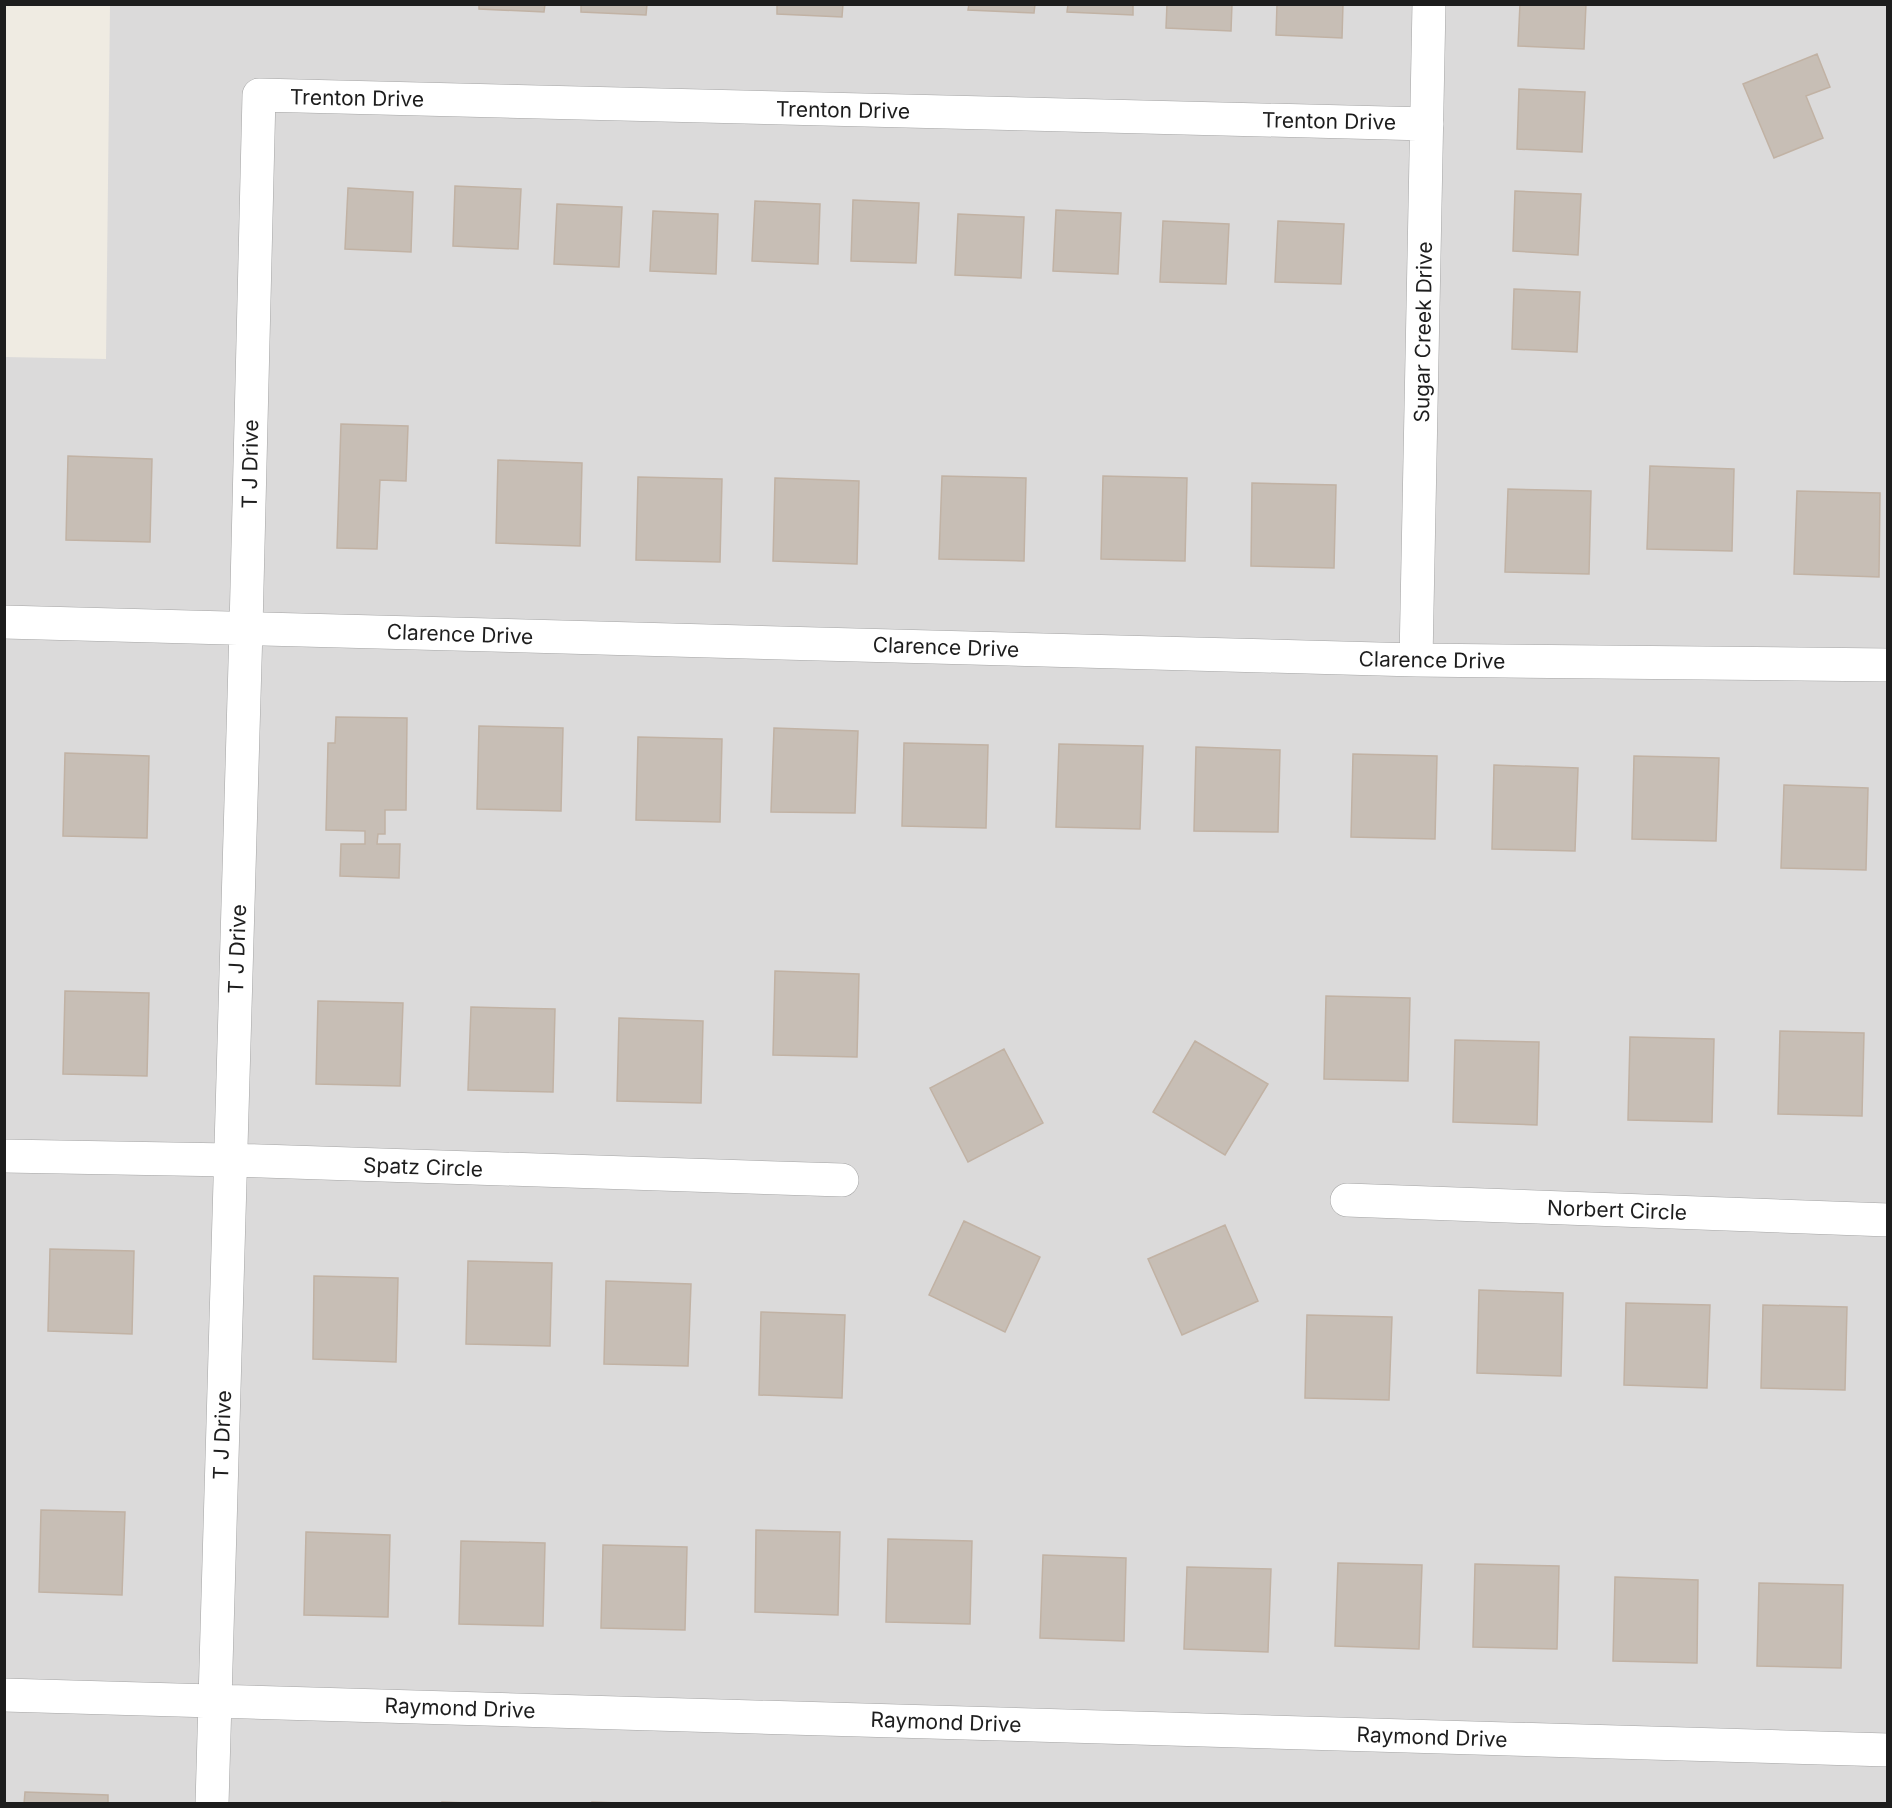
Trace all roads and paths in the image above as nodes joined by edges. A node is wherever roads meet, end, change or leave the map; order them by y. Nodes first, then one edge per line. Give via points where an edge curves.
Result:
1 (1429, 4) edge
2 (259, 95) joint
3 (1427, 124) junction
4 (4, 622) edge
5 (246, 628) junction
6 (1416, 660) junction
7 (1887, 665) edge
8 (4, 1156) edge
9 (230, 1160) junction
10 (842, 1180) dead end
11 (1347, 1200) dead end
12 (1887, 1220) edge
13 (4, 1695) edge
14 (215, 1701) junction
15 (1887, 1750) edge
16 (212, 1803) edge

1 - 3 street, Sugar Creek Drive
2 - 3 street, Trenton Drive
2 - 5 street, T J Drive
3 - 6 street, Sugar Creek Drive
4 - 5 street, Clarence Drive
5 - 6 street, Clarence Drive
5 - 9 street, T J Drive
6 - 7 street, Clarence Drive
8 - 9 street, Spatz Circle
9 - 10 street, Spatz Circle
9 - 14 street, T J Drive
11 - 12 street, Norbert Circle
13 - 14 street, Raymond Drive
14 - 15 street, Raymond Drive
14 - 16 street, T J Drive

